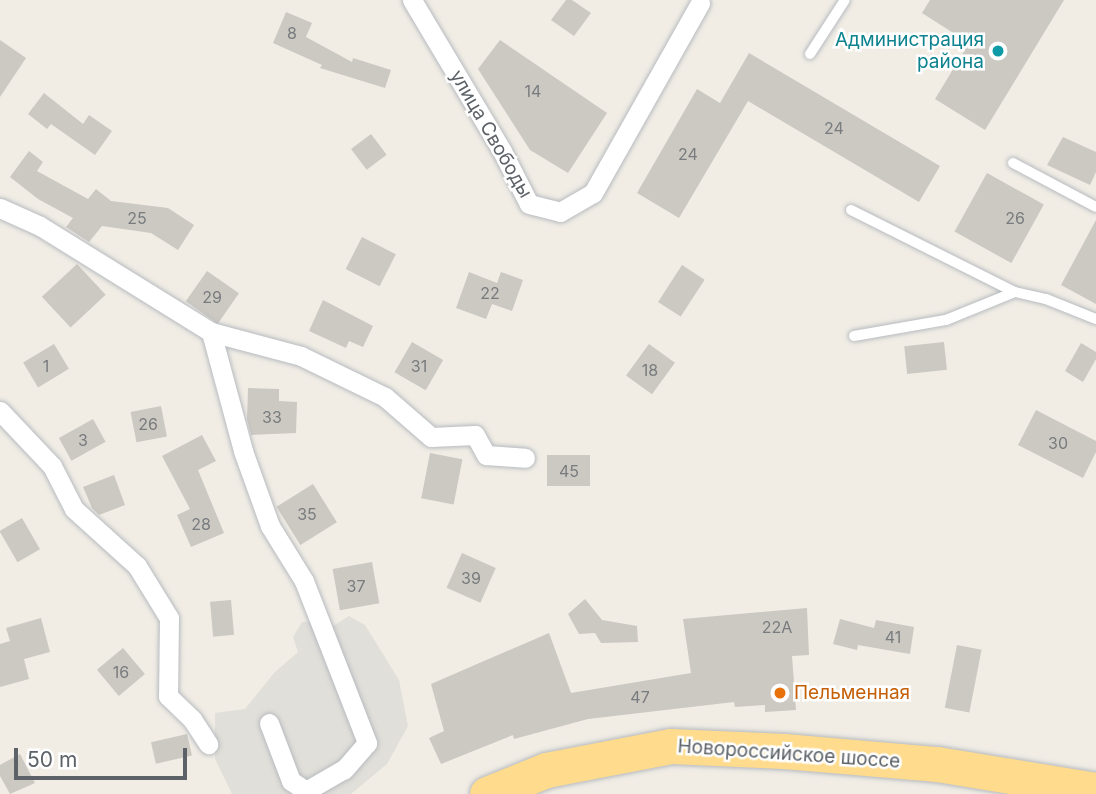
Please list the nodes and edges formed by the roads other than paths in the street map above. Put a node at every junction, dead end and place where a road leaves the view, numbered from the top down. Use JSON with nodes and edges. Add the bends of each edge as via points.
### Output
{"nodes":[{"id":1,"x":412,"y":0,"type":"edge"},
{"id":2,"x":845,"y":0,"type":"edge"},
{"id":3,"x":700,"y":3,"type":"dead end"},
{"id":4,"x":810,"y":54,"type":"dead end"},
{"id":5,"x":1013,"y":163,"type":"dead end"},
{"id":6,"x":1096,"y":207,"type":"edge"},
{"id":7,"x":0,"y":208,"type":"edge"},
{"id":8,"x":851,"y":210,"type":"dead end"},
{"id":9,"x":1015,"y":292,"type":"junction"},
{"id":10,"x":1096,"y":319,"type":"edge"},
{"id":11,"x":211,"y":332,"type":"junction"},
{"id":12,"x":854,"y":336,"type":"dead end"},
{"id":13,"x":0,"y":411,"type":"edge"},
{"id":14,"x":525,"y":458,"type":"dead end"},
{"id":15,"x":269,"y":723,"type":"dead end"},
{"id":16,"x":208,"y":744,"type":"dead end"},
{"id":17,"x":1096,"y":790,"type":"edge"},
{"id":18,"x":487,"y":794,"type":"edge"}],
"edges":[{"from":1,"to":3,"type":"street","name":"улица Свободы","via":[[529,204],[560,212],[593,193]]},
{"from":2,"to":4,"type":"lane"},
{"from":5,"to":6,"type":"lane"},
{"from":7,"to":11,"type":"street","via":[[40,226]]},
{"from":8,"to":9,"type":"lane"},
{"from":9,"to":10,"type":"lane"},
{"from":9,"to":12,"type":"lane","via":[[946,320]]},
{"from":11,"to":14,"type":"street","via":[[301,356],[385,397],[431,437],[475,435],[486,455]]},
{"from":11,"to":15,"type":"street","via":[[243,451],[270,526],[304,581],[367,743],[344,769],[306,791],[291,781]]},
{"from":13,"to":16,"type":"street","via":[[52,466],[75,509],[137,566],[169,618],[168,696],[192,719]]},
{"from":17,"to":18,"type":"highway","name":"Новороссийское шоссе","via":[[937,764],[671,746],[546,770]]}]}
